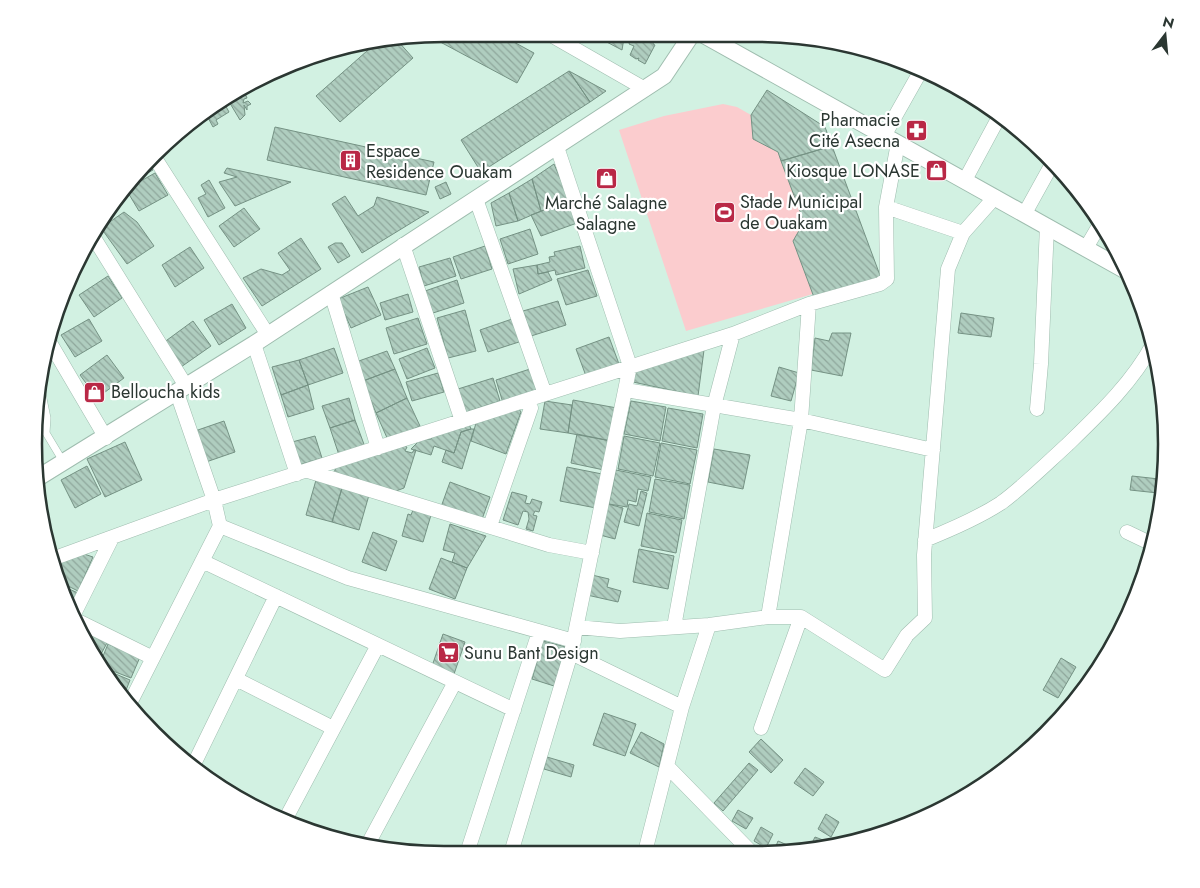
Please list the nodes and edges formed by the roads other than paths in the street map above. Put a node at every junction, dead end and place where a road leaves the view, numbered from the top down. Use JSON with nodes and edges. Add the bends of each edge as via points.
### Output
{"nodes":[{"id":1,"x":563,"y":42,"type":"edge"},
{"id":2,"x":687,"y":42,"type":"edge"},
{"id":3,"x":716,"y":42,"type":"edge"},
{"id":4,"x":918,"y":77,"type":"edge"},
{"id":5,"x":644,"y":90,"type":"junction"},
{"id":6,"x":996,"y":122,"type":"edge"},
{"id":7,"x":891,"y":139,"type":"junction"},
{"id":8,"x":557,"y":147,"type":"junction"},
{"id":9,"x":158,"y":162,"type":"edge"},
{"id":10,"x":1049,"y":170,"type":"edge"},
{"id":11,"x":965,"y":180,"type":"junction"},
{"id":12,"x":995,"y":197,"type":"junction"},
{"id":13,"x":476,"y":199,"type":"junction"},
{"id":14,"x":886,"y":207,"type":"junction"},
{"id":15,"x":1025,"y":213,"type":"junction"},
{"id":16,"x":1048,"y":226,"type":"junction"},
{"id":17,"x":1096,"y":231,"type":"edge"},
{"id":18,"x":963,"y":232,"type":"junction"},
{"id":19,"x":96,"y":242,"type":"edge"},
{"id":20,"x":403,"y":245,"type":"junction"},
{"id":21,"x":1086,"y":248,"type":"junction"},
{"id":22,"x":1115,"y":265,"type":"edge"},
{"id":23,"x":331,"y":293,"type":"junction"},
{"id":24,"x":809,"y":304,"type":"junction"},
{"id":25,"x":268,"y":334,"type":"junction"},
{"id":26,"x":733,"y":334,"type":"junction"},
{"id":27,"x":254,"y":344,"type":"junction"},
{"id":28,"x":54,"y":349,"type":"edge"},
{"id":29,"x":1147,"y":354,"type":"edge"},
{"id":30,"x":630,"y":366,"type":"junction"},
{"id":31,"x":181,"y":390,"type":"junction"},
{"id":32,"x":626,"y":390,"type":"junction"},
{"id":33,"x":545,"y":394,"type":"junction"},
{"id":34,"x":527,"y":400,"type":"junction"},
{"id":35,"x":44,"y":406,"type":"edge"},
{"id":36,"x":714,"y":406,"type":"junction"},
{"id":37,"x":1037,"y":409,"type":"dead end"},
{"id":38,"x":802,"y":420,"type":"junction"},
{"id":39,"x":462,"y":421,"type":"junction"},
{"id":40,"x":106,"y":438,"type":"junction"},
{"id":41,"x":378,"y":448,"type":"junction"},
{"id":42,"x":933,"y":450,"type":"junction"},
{"id":43,"x":64,"y":463,"type":"junction"},
{"id":44,"x":302,"y":472,"type":"junction"},
{"id":45,"x":44,"y":475,"type":"edge"},
{"id":46,"x":214,"y":500,"type":"junction"},
{"id":47,"x":220,"y":526,"type":"junction"},
{"id":48,"x":490,"y":526,"type":"junction"},
{"id":49,"x":1127,"y":532,"type":"dead end"},
{"id":50,"x":112,"y":538,"type":"junction"},
{"id":51,"x":925,"y":540,"type":"junction"},
{"id":52,"x":1146,"y":541,"type":"edge"},
{"id":53,"x":592,"y":553,"type":"junction"},
{"id":54,"x":59,"y":557,"type":"edge"},
{"id":55,"x":202,"y":561,"type":"junction"},
{"id":56,"x":276,"y":596,"type":"junction"},
{"id":57,"x":77,"y":607,"type":"edge"},
{"id":58,"x":768,"y":617,"type":"junction"},
{"id":59,"x":801,"y":617,"type":"junction"},
{"id":60,"x":85,"y":625,"type":"edge"},
{"id":61,"x":709,"y":625,"type":"junction"},
{"id":62,"x":577,"y":627,"type":"junction"},
{"id":63,"x":674,"y":627,"type":"junction"},
{"id":64,"x":539,"y":632,"type":"junction"},
{"id":65,"x":378,"y":645,"type":"junction"},
{"id":66,"x":573,"y":647,"type":"junction"},
{"id":67,"x":153,"y":658,"type":"junction"},
{"id":68,"x":236,"y":679,"type":"junction"},
{"id":69,"x":455,"y":682,"type":"junction"},
{"id":70,"x":133,"y":698,"type":"edge"},
{"id":71,"x":682,"y":707,"type":"junction"},
{"id":72,"x":514,"y":710,"type":"junction"},
{"id":73,"x":333,"y":728,"type":"junction"},
{"id":74,"x":761,"y":728,"type":"dead end"},
{"id":75,"x":196,"y":760,"type":"edge"},
{"id":76,"x":668,"y":767,"type":"junction"},
{"id":77,"x":288,"y":814,"type":"edge"},
{"id":78,"x":371,"y":839,"type":"edge"},
{"id":79,"x":470,"y":846,"type":"edge"},
{"id":80,"x":513,"y":846,"type":"edge"},
{"id":81,"x":647,"y":846,"type":"edge"},
{"id":82,"x":745,"y":846,"type":"edge"}],
"edges":[{"from":1,"to":5,"type":"street"},
{"from":2,"to":5,"type":"street","via":[[664,76]]},
{"from":3,"to":7,"type":"street"},
{"from":4,"to":7,"type":"street"},
{"from":5,"to":8,"type":"street"},
{"from":6,"to":11,"type":"street"},
{"from":7,"to":11,"type":"street"},
{"from":7,"to":14,"type":"street"},
{"from":8,"to":13,"type":"street"},
{"from":8,"to":30,"type":"street"},
{"from":9,"to":25,"type":"street"},
{"from":10,"to":15,"type":"street"},
{"from":11,"to":12,"type":"street"},
{"from":12,"to":15,"type":"street"},
{"from":12,"to":18,"type":"street"},
{"from":13,"to":20,"type":"street"},
{"from":13,"to":33,"type":"street"},
{"from":14,"to":18,"type":"street"},
{"from":14,"to":24,"type":"street","via":[[887,279],[880,284]]},
{"from":15,"to":16,"type":"street"},
{"from":16,"to":21,"type":"street"},
{"from":16,"to":37,"type":"street"},
{"from":17,"to":21,"type":"street"},
{"from":18,"to":42,"type":"street","via":[[948,269]]},
{"from":19,"to":31,"type":"street"},
{"from":20,"to":23,"type":"street"},
{"from":20,"to":39,"type":"street"},
{"from":21,"to":22,"type":"street"},
{"from":23,"to":25,"type":"street"},
{"from":23,"to":41,"type":"street"},
{"from":24,"to":26,"type":"street"},
{"from":24,"to":38,"type":"street"},
{"from":25,"to":27,"type":"street"},
{"from":26,"to":30,"type":"street"},
{"from":26,"to":36,"type":"street"},
{"from":27,"to":31,"type":"street"},
{"from":27,"to":44,"type":"street"},
{"from":28,"to":40,"type":"street"},
{"from":29,"to":51,"type":"street","via":[[1101,412],[1033,477],[999,504]]},
{"from":30,"to":32,"type":"street"},
{"from":30,"to":33,"type":"street"},
{"from":31,"to":40,"type":"street"},
{"from":31,"to":46,"type":"street"},
{"from":32,"to":36,"type":"street"},
{"from":32,"to":53,"type":"street"},
{"from":33,"to":34,"type":"street"},
{"from":34,"to":39,"type":"street"},
{"from":34,"to":48,"type":"street","via":[[531,408]]},
{"from":35,"to":43,"type":"lane","via":[[46,433]]},
{"from":36,"to":38,"type":"street"},
{"from":36,"to":63,"type":"street"},
{"from":38,"to":42,"type":"street"},
{"from":38,"to":58,"type":"street"},
{"from":39,"to":41,"type":"street"},
{"from":40,"to":43,"type":"street"},
{"from":41,"to":44,"type":"street"},
{"from":42,"to":51,"type":"street"},
{"from":43,"to":45,"type":"street"},
{"from":44,"to":46,"type":"street"},
{"from":44,"to":48,"type":"street"},
{"from":46,"to":47,"type":"street"},
{"from":46,"to":50,"type":"street"},
{"from":47,"to":55,"type":"street"},
{"from":47,"to":64,"type":"street","via":[[348,578]]},
{"from":48,"to":53,"type":"street","via":[[549,546]]},
{"from":49,"to":52,"type":"street"},
{"from":50,"to":54,"type":"street"},
{"from":50,"to":57,"type":"street"},
{"from":51,"to":59,"type":"street","via":[[925,618],[907,635],[885,670]]},
{"from":53,"to":62,"type":"street"},
{"from":55,"to":56,"type":"street"},
{"from":55,"to":67,"type":"street"},
{"from":56,"to":65,"type":"street"},
{"from":56,"to":68,"type":"street"},
{"from":58,"to":59,"type":"street"},
{"from":58,"to":61,"type":"street"},
{"from":59,"to":74,"type":"street"},
{"from":60,"to":67,"type":"street"},
{"from":61,"to":63,"type":"street"},
{"from":61,"to":71,"type":"street"},
{"from":62,"to":63,"type":"street","via":[[620,631]]},
{"from":62,"to":66,"type":"street"},
{"from":64,"to":66,"type":"street"},
{"from":64,"to":72,"type":"street"},
{"from":65,"to":69,"type":"street"},
{"from":65,"to":73,"type":"street"},
{"from":66,"to":71,"type":"street"},
{"from":66,"to":80,"type":"street"},
{"from":67,"to":70,"type":"street"},
{"from":68,"to":73,"type":"street"},
{"from":68,"to":75,"type":"street"},
{"from":69,"to":72,"type":"street"},
{"from":69,"to":78,"type":"street"},
{"from":71,"to":76,"type":"street"},
{"from":72,"to":79,"type":"street"},
{"from":73,"to":77,"type":"street"},
{"from":76,"to":81,"type":"street"},
{"from":76,"to":82,"type":"street"}]}
